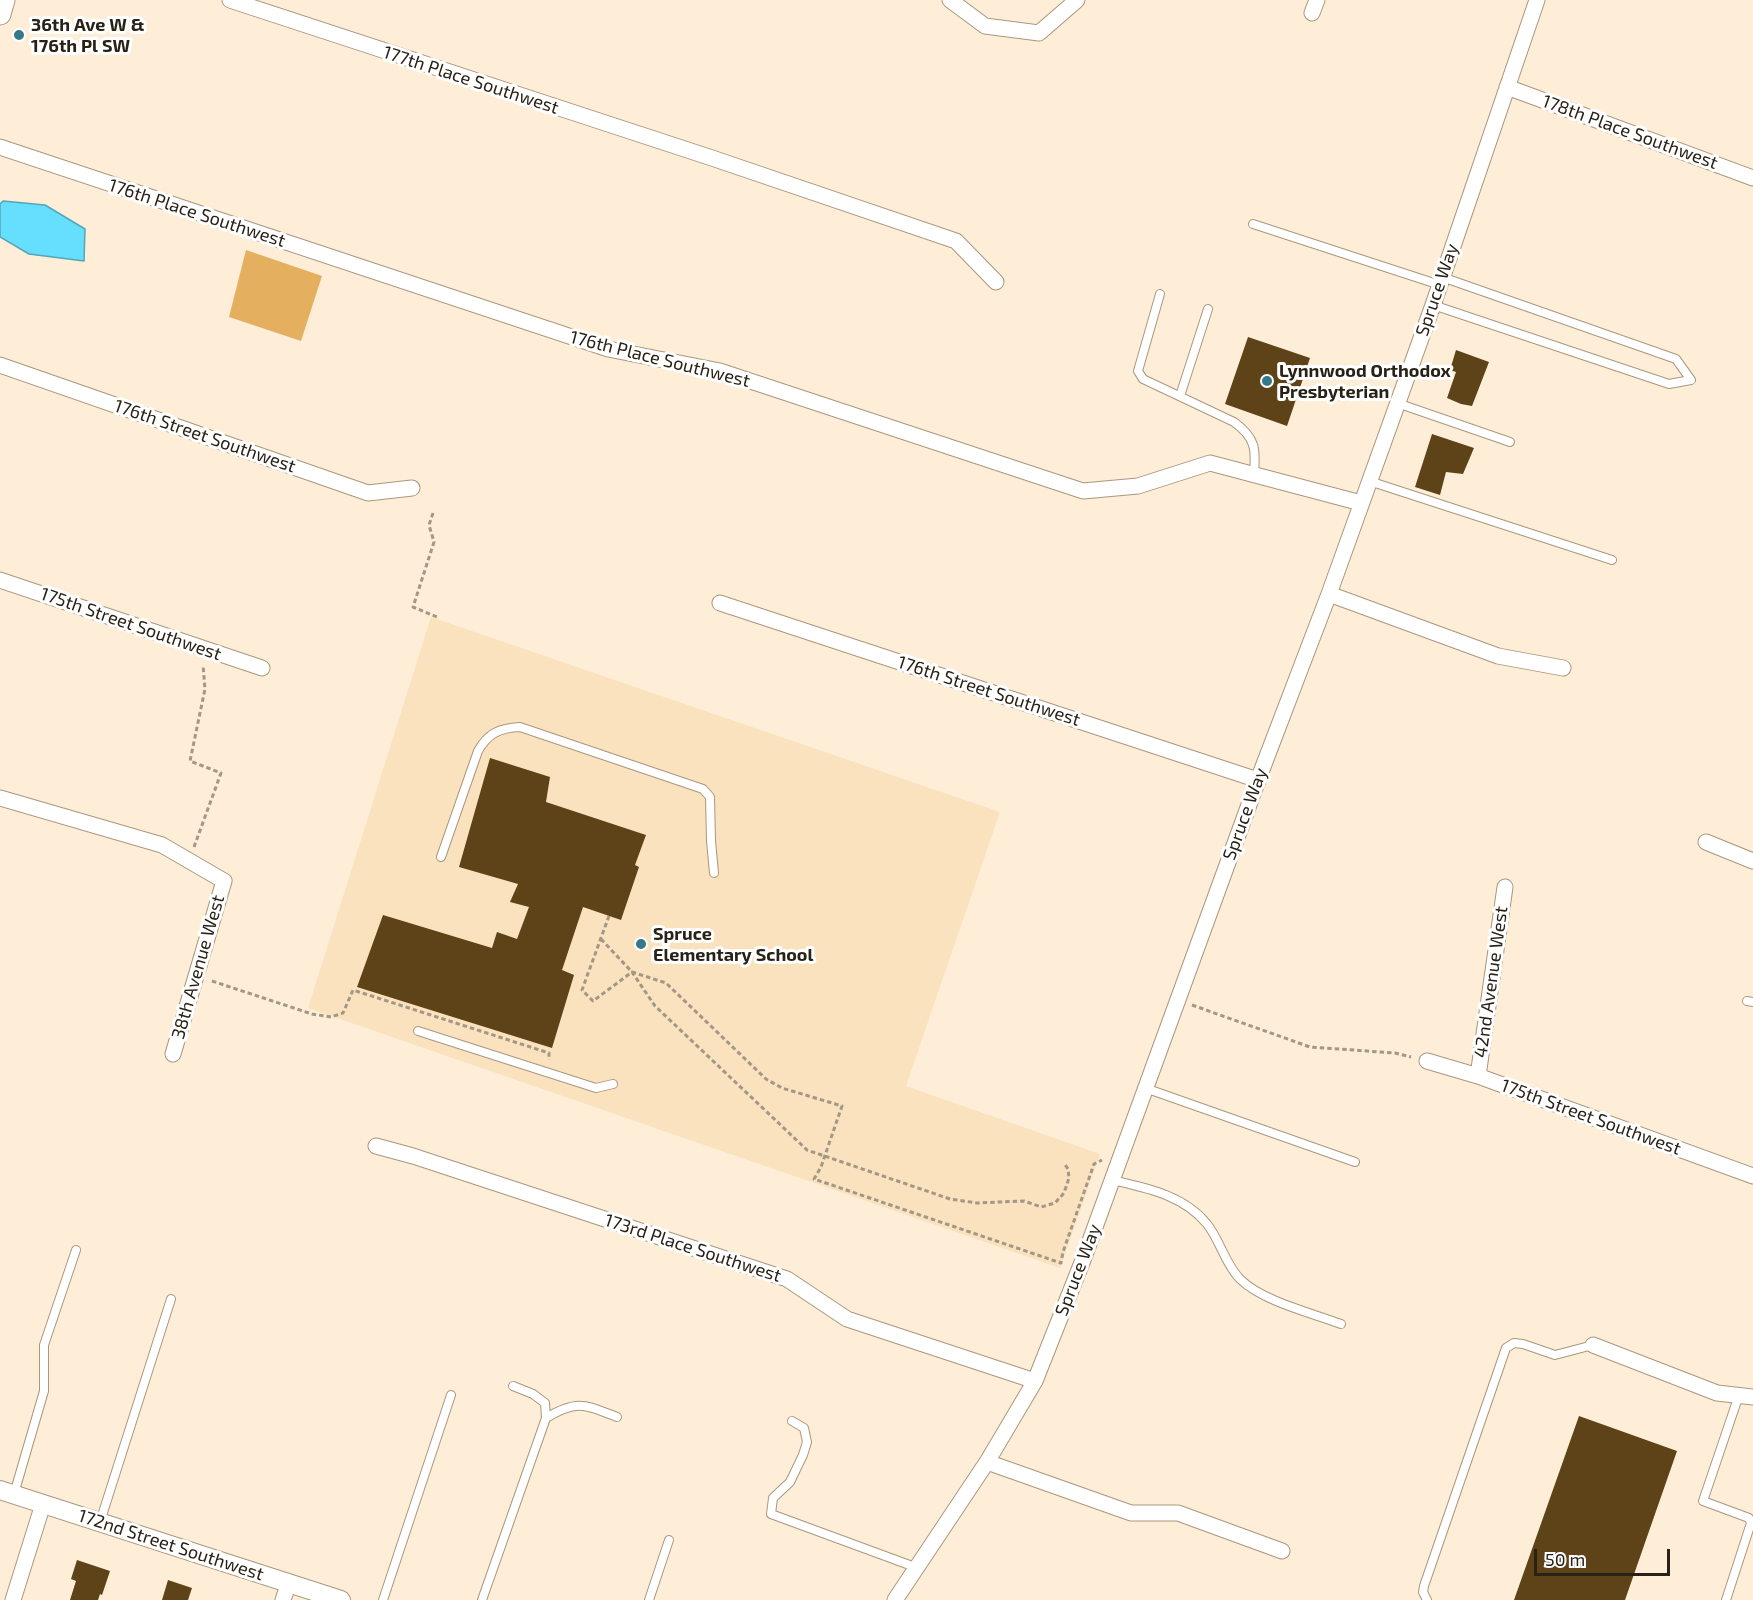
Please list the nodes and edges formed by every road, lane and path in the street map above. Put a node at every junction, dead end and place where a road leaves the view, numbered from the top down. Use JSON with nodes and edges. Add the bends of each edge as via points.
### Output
{"nodes":[{"id":1,"x":4,"y":0,"type":"edge"},
{"id":2,"x":230,"y":0,"type":"edge"},
{"id":3,"x":950,"y":0,"type":"edge"},
{"id":4,"x":1537,"y":0,"type":"edge"},
{"id":5,"x":1076,"y":2,"type":"edge"},
{"id":6,"x":0,"y":14,"type":"edge"},
{"id":7,"x":1507,"y":87,"type":"junction"},
{"id":8,"x":0,"y":147,"type":"edge"},
{"id":9,"x":1753,"y":178,"type":"edge"},
{"id":10,"x":1253,"y":224,"type":"dead end"},
{"id":11,"x":1441,"y":281,"type":"junction"},
{"id":12,"x":996,"y":282,"type":"dead end"},
{"id":13,"x":1160,"y":294,"type":"dead end"},
{"id":14,"x":1433,"y":305,"type":"junction"},
{"id":15,"x":1208,"y":309,"type":"dead end"},
{"id":16,"x":0,"y":365,"type":"edge"},
{"id":17,"x":1180,"y":396,"type":"junction"},
{"id":18,"x":1397,"y":403,"type":"junction"},
{"id":19,"x":1510,"y":442,"type":"dead end"},
{"id":20,"x":1254,"y":475,"type":"junction"},
{"id":21,"x":1369,"y":481,"type":"junction"},
{"id":22,"x":412,"y":488,"type":"dead end"},
{"id":23,"x":1361,"y":503,"type":"junction"},
{"id":24,"x":433,"y":513,"type":"dead end"},
{"id":25,"x":1612,"y":560,"type":"dead end"},
{"id":26,"x":0,"y":580,"type":"edge"},
{"id":27,"x":1329,"y":594,"type":"junction"},
{"id":28,"x":720,"y":603,"type":"dead end"},
{"id":29,"x":436,"y":617,"type":"dead end"},
{"id":30,"x":202,"y":648,"type":"junction"},
{"id":31,"x":262,"y":668,"type":"dead end"},
{"id":32,"x":1563,"y":668,"type":"dead end"},
{"id":33,"x":1258,"y":780,"type":"junction"},
{"id":34,"x":0,"y":798,"type":"edge"},
{"id":35,"x":1706,"y":842,"type":"dead end"},
{"id":36,"x":441,"y":857,"type":"dead end"},
{"id":37,"x":186,"y":859,"type":"junction"},
{"id":38,"x":1753,"y":861,"type":"edge"},
{"id":39,"x":714,"y":873,"type":"dead end"},
{"id":40,"x":1505,"y":887,"type":"dead end"},
{"id":41,"x":609,"y":916,"type":"dead end"},
{"id":42,"x":601,"y":939,"type":"junction"},
{"id":43,"x":632,"y":972,"type":"junction"},
{"id":44,"x":196,"y":976,"type":"junction"},
{"id":45,"x":1178,"y":1000,"type":"junction"},
{"id":46,"x":312,"y":1014,"type":"dead end"},
{"id":47,"x":418,"y":1031,"type":"dead end"},
{"id":48,"x":173,"y":1054,"type":"dead end"},
{"id":49,"x":1427,"y":1061,"type":"joint"},
{"id":50,"x":1478,"y":1077,"type":"junction"},
{"id":51,"x":613,"y":1084,"type":"dead end"},
{"id":52,"x":1145,"y":1088,"type":"junction"},
{"id":53,"x":376,"y":1146,"type":"dead end"},
{"id":54,"x":825,"y":1156,"type":"junction"},
{"id":55,"x":1355,"y":1162,"type":"dead end"},
{"id":56,"x":1064,"y":1163,"type":"dead end"},
{"id":57,"x":1115,"y":1173,"type":"junction"},
{"id":58,"x":1753,"y":1176,"type":"edge"},
{"id":59,"x":76,"y":1250,"type":"dead end"},
{"id":60,"x":171,"y":1299,"type":"dead end"},
{"id":61,"x":1341,"y":1324,"type":"dead end"},
{"id":62,"x":1593,"y":1345,"type":"joint"},
{"id":63,"x":1035,"y":1381,"type":"junction"},
{"id":64,"x":513,"y":1386,"type":"dead end"},
{"id":65,"x":451,"y":1395,"type":"dead end"},
{"id":66,"x":1746,"y":1396,"type":"edge"},
{"id":67,"x":617,"y":1417,"type":"dead end"},
{"id":68,"x":546,"y":1418,"type":"junction"},
{"id":69,"x":792,"y":1421,"type":"dead end"},
{"id":70,"x":987,"y":1461,"type":"junction"},
{"id":71,"x":7,"y":1492,"type":"edge"},
{"id":72,"x":43,"y":1504,"type":"junction"},
{"id":73,"x":100,"y":1523,"type":"junction"},
{"id":74,"x":669,"y":1540,"type":"dead end"},
{"id":75,"x":1282,"y":1551,"type":"dead end"},
{"id":76,"x":915,"y":1567,"type":"junction"},
{"id":77,"x":289,"y":1582,"type":"junction"},
{"id":78,"x":13,"y":1600,"type":"edge"},
{"id":79,"x":283,"y":1600,"type":"edge"},
{"id":80,"x":341,"y":1600,"type":"edge"},
{"id":81,"x":383,"y":1600,"type":"edge"},
{"id":82,"x":482,"y":1600,"type":"edge"},
{"id":83,"x":649,"y":1600,"type":"edge"},
{"id":84,"x":895,"y":1600,"type":"edge"},
{"id":85,"x":1427,"y":1600,"type":"edge"},
{"id":86,"x":1726,"y":1600,"type":"edge"}],
"edges":[{"from":1,"to":6,"type":"main road"},
{"from":2,"to":12,"type":"street","name":"177th Place Southwest","via":[[956,241]]},
{"from":3,"to":5,"type":"street","via":[[985,26],[1039,33]]},
{"from":4,"to":7,"type":"street","name":"Spruce Way"},
{"from":7,"to":9,"type":"street","name":"178th Place Southwest"},
{"from":7,"to":11,"type":"street","name":"Spruce Way"},
{"from":8,"to":20,"type":"street","name":"176th Place Southwest","via":[[608,349],[720,371],[1083,491],[1138,486],[1210,463]]},
{"from":10,"to":11,"type":"lane"},
{"from":11,"to":14,"type":"street","name":"Spruce Way"},
{"from":11,"to":14,"type":"lane","via":[[1676,359],[1691,380],[1669,384]]},
{"from":13,"to":17,"type":"lane","via":[[1138,371],[1143,379]]},
{"from":14,"to":18,"type":"street","name":"Spruce Way"},
{"from":15,"to":17,"type":"lane"},
{"from":16,"to":22,"type":"street","name":"176th Street Southwest","via":[[368,493]]},
{"from":17,"to":20,"type":"lane","via":[[1234,422],[1249,435],[1255,455]]},
{"from":18,"to":19,"type":"lane"},
{"from":18,"to":21,"type":"street","name":"Spruce Way"},
{"from":20,"to":23,"type":"street","name":"176th Place Southwest"},
{"from":21,"to":23,"type":"street","name":"Spruce Way"},
{"from":21,"to":25,"type":"lane"},
{"from":23,"to":27,"type":"street","name":"Spruce Way"},
{"from":24,"to":29,"type":"path","via":[[429,525],[434,542],[413,608]]},
{"from":26,"to":30,"type":"street","name":"175th Street Southwest"},
{"from":27,"to":32,"type":"street","via":[[1498,656]]},
{"from":27,"to":33,"type":"street","name":"Spruce Way"},
{"from":28,"to":33,"type":"street","name":"176th Street Southwest"},
{"from":30,"to":31,"type":"street","name":"175th Street Southwest"},
{"from":30,"to":37,"type":"path","via":[[205,689],[190,761],[221,773],[195,845]]},
{"from":33,"to":45,"type":"street","name":"Spruce Way"},
{"from":34,"to":37,"type":"street","via":[[162,845]]},
{"from":35,"to":38,"type":"street"},
{"from":36,"to":39,"type":"lane","via":[[484,740],[493,732],[520,727],[703,789],[710,797]]},
{"from":37,"to":44,"type":"street","name":"38th Avenue West","via":[[224,880]]},
{"from":40,"to":50,"type":"street","name":"42nd Avenue West"},
{"from":41,"to":42,"type":"path"},
{"from":42,"to":43,"type":"path"},
{"from":42,"to":43,"type":"path","via":[[582,990],[593,1001]]},
{"from":43,"to":54,"type":"path","via":[[655,1006],[789,1134],[807,1150]]},
{"from":43,"to":54,"type":"path","via":[[666,983],[766,1079],[782,1088],[842,1106]]},
{"from":44,"to":46,"type":"path"},
{"from":44,"to":48,"type":"street","name":"38th Avenue West"},
{"from":45,"to":49,"type":"path","via":[[1310,1047],[1395,1053]]},
{"from":45,"to":52,"type":"street","name":"Spruce Way"},
{"from":47,"to":51,"type":"lane","via":[[596,1088]]},
{"from":49,"to":50,"type":"street","name":"175th Street Southwest"},
{"from":50,"to":58,"type":"street","name":"175th Street Southwest"},
{"from":52,"to":55,"type":"lane"},
{"from":52,"to":57,"type":"street","name":"Spruce Way"},
{"from":53,"to":63,"type":"street","name":"173rd Place Southwest","via":[[787,1279],[847,1318]]},
{"from":54,"to":56,"type":"path","via":[[950,1199],[977,1203],[1024,1201],[1041,1207],[1055,1203],[1064,1193],[1069,1178]]},
{"from":54,"to":57,"type":"path","via":[[814,1179],[1061,1263],[1094,1164],[1102,1159]]},
{"from":57,"to":61,"type":"lane","via":[[1186,1204],[1207,1224],[1239,1278],[1258,1293]]},
{"from":57,"to":63,"type":"street","name":"Spruce Way"},
{"from":59,"to":71,"type":"lane","via":[[44,1345],[44,1391]]},
{"from":60,"to":73,"type":"lane"},
{"from":62,"to":66,"type":"street","via":[[1717,1393]]},
{"from":62,"to":85,"type":"lane","via":[[1554,1355],[1523,1344],[1514,1343],[1506,1348],[1424,1586]]},
{"from":63,"to":70,"type":"street","name":"Spruce Way"},
{"from":64,"to":68,"type":"lane","via":[[545,1403]]},
{"from":65,"to":81,"type":"lane"},
{"from":66,"to":86,"type":"lane","via":[[1703,1501],[1743,1515],[1751,1523]]},
{"from":67,"to":68,"type":"lane","via":[[586,1405],[565,1407]]},
{"from":68,"to":82,"type":"lane"},
{"from":69,"to":76,"type":"lane","via":[[804,1428],[807,1442],[790,1482],[773,1498],[771,1514]]},
{"from":70,"to":75,"type":"street","via":[[1131,1513],[1178,1513]]},
{"from":70,"to":76,"type":"street","name":"Spruce Way"},
{"from":71,"to":72,"type":"street","name":"172nd Street Southwest"},
{"from":72,"to":73,"type":"street","name":"172nd Street Southwest"},
{"from":72,"to":78,"type":"street"},
{"from":73,"to":77,"type":"street","name":"172nd Street Southwest"},
{"from":74,"to":83,"type":"lane"},
{"from":76,"to":84,"type":"street","name":"Spruce Way"},
{"from":77,"to":79,"type":"street"},
{"from":77,"to":80,"type":"street","name":"172nd Street Southwest"}]}
